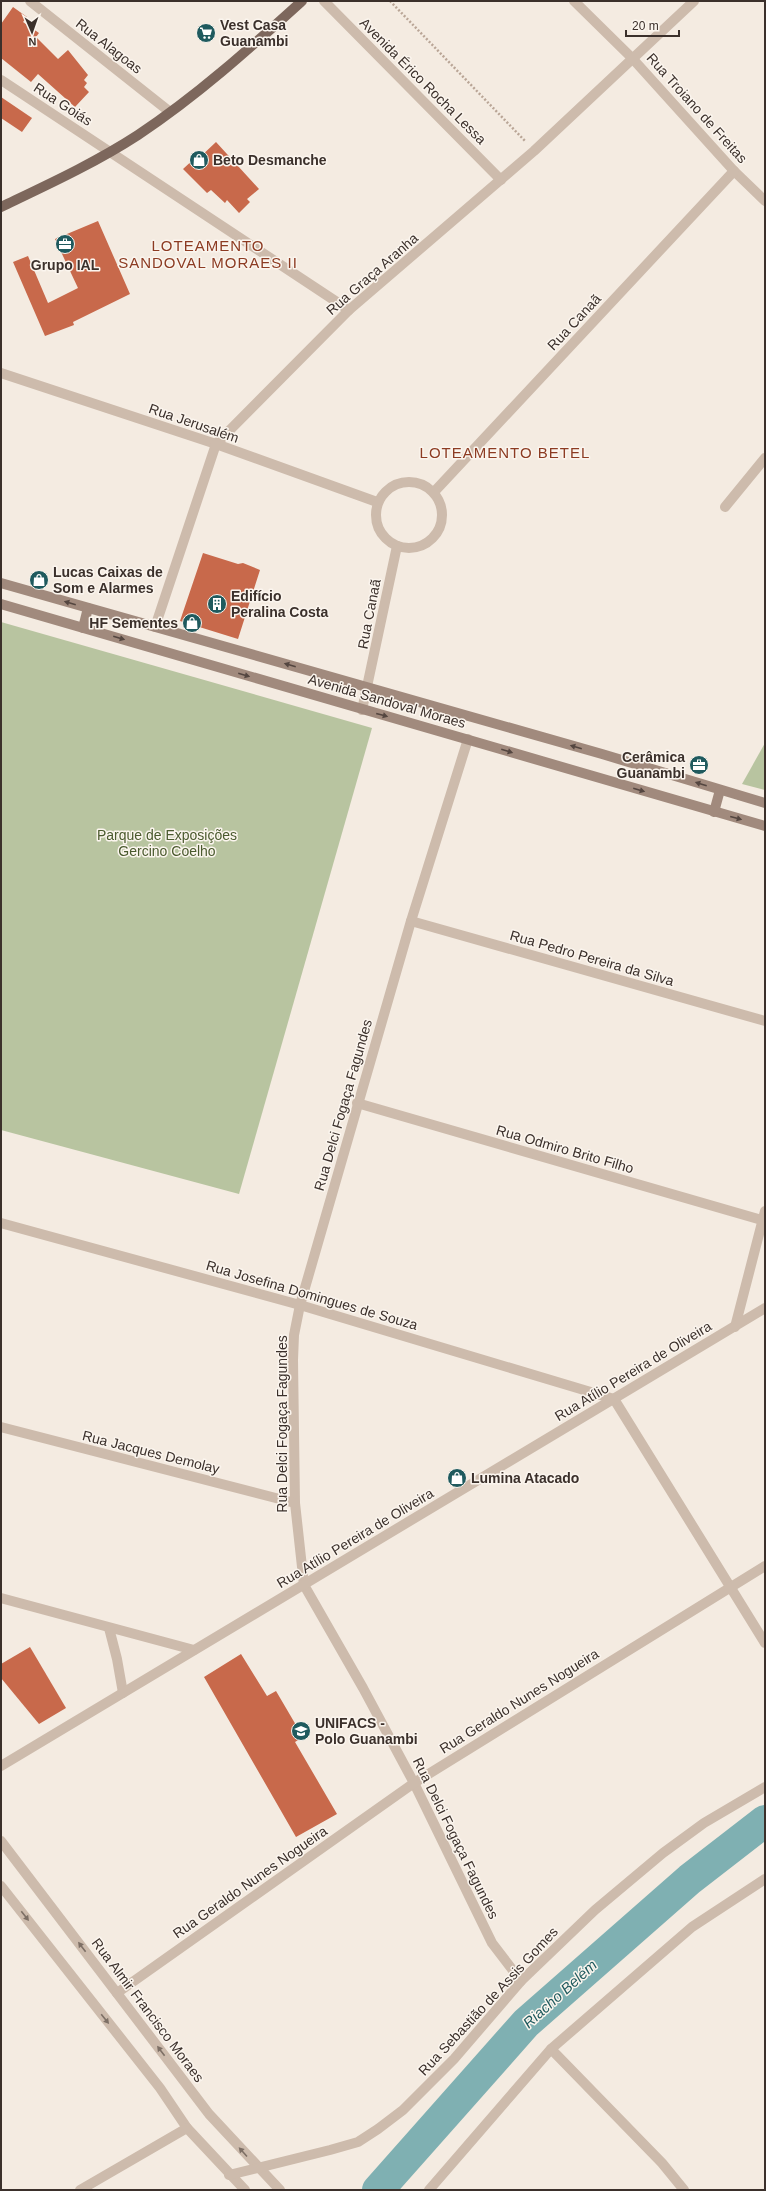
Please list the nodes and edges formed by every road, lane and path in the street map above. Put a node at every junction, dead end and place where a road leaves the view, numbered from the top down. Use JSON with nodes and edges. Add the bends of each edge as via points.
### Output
{"nodes":[{"id":1,"x":30,"y":1,"type":"edge"},
{"id":2,"x":302,"y":1,"type":"edge"},
{"id":3,"x":324,"y":1,"type":"edge"},
{"id":4,"x":390,"y":1,"type":"edge"},
{"id":5,"x":574,"y":1,"type":"edge"},
{"id":6,"x":694,"y":1,"type":"edge"},
{"id":7,"x":632,"y":58,"type":"junction"},
{"id":8,"x":1,"y":80,"type":"edge"},
{"id":9,"x":170,"y":112,"type":"junction"},
{"id":10,"x":534,"y":151,"type":"junction"},
{"id":11,"x":110,"y":152,"type":"junction"},
{"id":12,"x":734,"y":171,"type":"junction"},
{"id":13,"x":501,"y":180,"type":"junction"},
{"id":14,"x":765,"y":201,"type":"edge"},
{"id":15,"x":1,"y":207,"type":"edge"},
{"id":16,"x":350,"y":310,"type":"junction"},
{"id":17,"x":1,"y":373,"type":"edge"},
{"id":18,"x":216,"y":444,"type":"junction"},
{"id":19,"x":765,"y":458,"type":"edge"},
{"id":20,"x":434,"y":492,"type":"junction"},
{"id":21,"x":377,"y":502,"type":"junction"},
{"id":22,"x":725,"y":507,"type":"dead end"},
{"id":23,"x":397,"y":546,"type":"junction"},
{"id":24,"x":1,"y":583,"type":"edge"},
{"id":25,"x":1,"y":604,"type":"edge"},
{"id":26,"x":88,"y":608,"type":"junction"},
{"id":27,"x":155,"y":626,"type":"junction"},
{"id":28,"x":83,"y":628,"type":"junction"},
{"id":29,"x":368,"y":688,"type":"junction"},
{"id":30,"x":362,"y":710,"type":"junction"},
{"id":31,"x":468,"y":739,"type":"junction"},
{"id":32,"x":720,"y":790,"type":"junction"},
{"id":33,"x":765,"y":803,"type":"edge"},
{"id":34,"x":714,"y":812,"type":"junction"},
{"id":35,"x":765,"y":826,"type":"edge"},
{"id":36,"x":411,"y":921,"type":"junction"},
{"id":37,"x":765,"y":1021,"type":"edge"},
{"id":38,"x":357,"y":1103,"type":"junction"},
{"id":39,"x":764,"y":1217,"type":"edge"},
{"id":40,"x":1,"y":1223,"type":"edge"},
{"id":41,"x":300,"y":1306,"type":"junction"},
{"id":42,"x":765,"y":1308,"type":"edge"},
{"id":43,"x":735,"y":1327,"type":"junction"},
{"id":44,"x":614,"y":1399,"type":"junction"},
{"id":45,"x":1,"y":1428,"type":"edge"},
{"id":46,"x":295,"y":1503,"type":"junction"},
{"id":47,"x":765,"y":1566,"type":"edge"},
{"id":48,"x":304,"y":1585,"type":"junction"},
{"id":49,"x":730,"y":1588,"type":"junction"},
{"id":50,"x":1,"y":1598,"type":"edge"},
{"id":51,"x":109,"y":1628,"type":"junction"},
{"id":52,"x":765,"y":1643,"type":"edge"},
{"id":53,"x":194,"y":1650,"type":"junction"},
{"id":54,"x":123,"y":1693,"type":"junction"},
{"id":55,"x":1,"y":1766,"type":"edge"},
{"id":56,"x":414,"y":1783,"type":"junction"},
{"id":57,"x":765,"y":1788,"type":"edge"},
{"id":58,"x":1,"y":1841,"type":"edge"},
{"id":59,"x":765,"y":1879,"type":"edge"},
{"id":60,"x":1,"y":1886,"type":"edge"},
{"id":61,"x":521,"y":1981,"type":"junction"},
{"id":62,"x":117,"y":1993,"type":"junction"},
{"id":63,"x":550,"y":2049,"type":"junction"},
{"id":64,"x":187,"y":2128,"type":"junction"},
{"id":65,"x":258,"y":2168,"type":"junction"},
{"id":66,"x":229,"y":2175,"type":"junction"},
{"id":67,"x":80,"y":2190,"type":"edge"},
{"id":68,"x":245,"y":2190,"type":"edge"},
{"id":69,"x":280,"y":2190,"type":"edge"},
{"id":70,"x":429,"y":2190,"type":"edge"},
{"id":71,"x":684,"y":2190,"type":"edge"}],
"edges":[{"from":1,"to":9,"type":"street","name":"Rua Alagoas"},
{"from":2,"to":9,"type":"main road","via":[[237,59]]},
{"from":3,"to":13,"type":"street","name":"Avenida Érico Rocha Lessa"},
{"from":4,"to":10,"type":"path"},
{"from":5,"to":7,"type":"street","name":"Rua Troiano de Freitas"},
{"from":6,"to":7,"type":"street","name":"Rua Graça Aranha"},
{"from":7,"to":10,"type":"street","name":"Rua Graça Aranha"},
{"from":7,"to":12,"type":"street","name":"Rua Troiano de Freitas"},
{"from":8,"to":11,"type":"street","name":"Rua Goiás"},
{"from":9,"to":11,"type":"main road"},
{"from":10,"to":13,"type":"street","name":"Rua Graça Aranha"},
{"from":11,"to":15,"type":"main road"},
{"from":11,"to":16,"type":"street","name":"Rua Goiás"},
{"from":12,"to":14,"type":"street","name":"Rua Troiano de Freitas"},
{"from":12,"to":20,"type":"street","name":"Rua Canaã"},
{"from":13,"to":16,"type":"street","name":"Rua Graça Aranha"},
{"from":16,"to":18,"type":"street","name":"Rua Graça Aranha"},
{"from":17,"to":18,"type":"street","name":"Rua Jerusalém"},
{"from":18,"to":21,"type":"street","name":"Rua Jerusalém"},
{"from":18,"to":27,"type":"street","name":"Rua Graça Aranha"},
{"from":19,"to":22,"type":"street"},
{"from":20,"to":21,"type":"street","via":[[414,481],[392,485]]},
{"from":20,"to":23,"type":"street","via":[[443,512],[437,534],[419,547]]},
{"from":21,"to":23,"type":"street","via":[[375,520],[382,536]]},
{"from":23,"to":29,"type":"street","name":"Rua Canaã"},
{"from":26,"to":24,"type":"main road","name":"Avenida Sandoval Moraes","one_way":true},
{"from":25,"to":28,"type":"main road","name":"Avenida Sandoval Moraes"},
{"from":26,"to":27,"type":"main road","name":"Avenida Sandoval Moraes"},
{"from":26,"to":28,"type":"main road"},
{"from":29,"to":27,"type":"main road","name":"Avenida Sandoval Moraes","one_way":true},
{"from":28,"to":30,"type":"main road","name":"Avenida Sandoval Moraes","one_way":true},
{"from":29,"to":30,"type":"street","name":"Rua Canaã"},
{"from":32,"to":29,"type":"main road","name":"Avenida Sandoval Moraes","one_way":true},
{"from":30,"to":31,"type":"main road","name":"Avenida Sandoval Moraes","one_way":true},
{"from":31,"to":34,"type":"main road","name":"Avenida Sandoval Moraes","one_way":true},
{"from":31,"to":36,"type":"street","name":"Rua Delci Fogaça Fagundes"},
{"from":32,"to":33,"type":"main road","name":"Avenida Sandoval Moraes"},
{"from":32,"to":34,"type":"main road"},
{"from":34,"to":35,"type":"main road","name":"Avenida Sandoval Moraes","one_way":true},
{"from":36,"to":37,"type":"street","name":"Rua Pedro Pereira da Silva"},
{"from":36,"to":38,"type":"street","name":"Rua Delci Fogaça Fagundes"},
{"from":38,"to":39,"type":"street","name":"Rua Odmiro Brito Filho"},
{"from":38,"to":41,"type":"street","name":"Rua Delci Fogaça Fagundes"},
{"from":39,"to":43,"type":"street"},
{"from":40,"to":41,"type":"street","name":"Rua Josefina Domingues de Souza"},
{"from":41,"to":44,"type":"street","name":"Rua Josefina Domingues de Souza"},
{"from":41,"to":46,"type":"street","name":"Rua Delci Fogaça Fagundes","via":[[294,1335],[293,1360]]},
{"from":42,"to":43,"type":"street","name":"Rua Atílio Pereira de Oliveira"},
{"from":43,"to":44,"type":"street","name":"Rua Atílio Pereira de Oliveira"},
{"from":44,"to":48,"type":"street","name":"Rua Atílio Pereira de Oliveira"},
{"from":44,"to":49,"type":"street"},
{"from":45,"to":46,"type":"street","name":"Rua Jacques Demolay"},
{"from":46,"to":48,"type":"street","name":"Rua Delci Fogaça Fagundes"},
{"from":47,"to":49,"type":"street","name":"Rua Geraldo Nunes Nogueira"},
{"from":48,"to":53,"type":"street","name":"Rua Atílio Pereira de Oliveira"},
{"from":48,"to":56,"type":"street","name":"Rua Delci Fogaça Fagundes"},
{"from":49,"to":52,"type":"street"},
{"from":49,"to":56,"type":"street","name":"Rua Geraldo Nunes Nogueira"},
{"from":50,"to":51,"type":"street"},
{"from":51,"to":53,"type":"street"},
{"from":51,"to":54,"type":"street"},
{"from":53,"to":54,"type":"street","name":"Rua Atílio Pereira de Oliveira"},
{"from":54,"to":55,"type":"street","name":"Rua Atílio Pereira de Oliveira"},
{"from":56,"to":61,"type":"street","name":"Rua Delci Fogaça Fagundes","via":[[492,1943]]},
{"from":56,"to":62,"type":"street","name":"Rua Geraldo Nunes Nogueira"},
{"from":57,"to":61,"type":"street","name":"Rua Sebastião de Assis Gomes","via":[[704,1824],[663,1853],[595,1910]]},
{"from":62,"to":58,"type":"street","name":"Rua Almir Francisco Moraes","one_way":true},
{"from":59,"to":63,"type":"street","via":[[692,1927]]},
{"from":60,"to":64,"type":"street","one_way":true,"via":[[160,2088]]},
{"from":61,"to":65,"type":"street","name":"Rua Sebastião de Assis Gomes","via":[[454,2059],[403,2110],[378,2129],[358,2142]]},
{"from":65,"to":62,"type":"street","name":"Rua Almir Francisco Moraes","one_way":true,"via":[[209,2114]]},
{"from":63,"to":70,"type":"street"},
{"from":63,"to":71,"type":"street","via":[[662,2163]]},
{"from":64,"to":66,"type":"street"},
{"from":64,"to":67,"type":"street"},
{"from":65,"to":66,"type":"street","name":"Rua Sebastião de Assis Gomes"},
{"from":65,"to":69,"type":"street","name":"Rua Almir Francisco Moraes"},
{"from":66,"to":68,"type":"street"}]}
